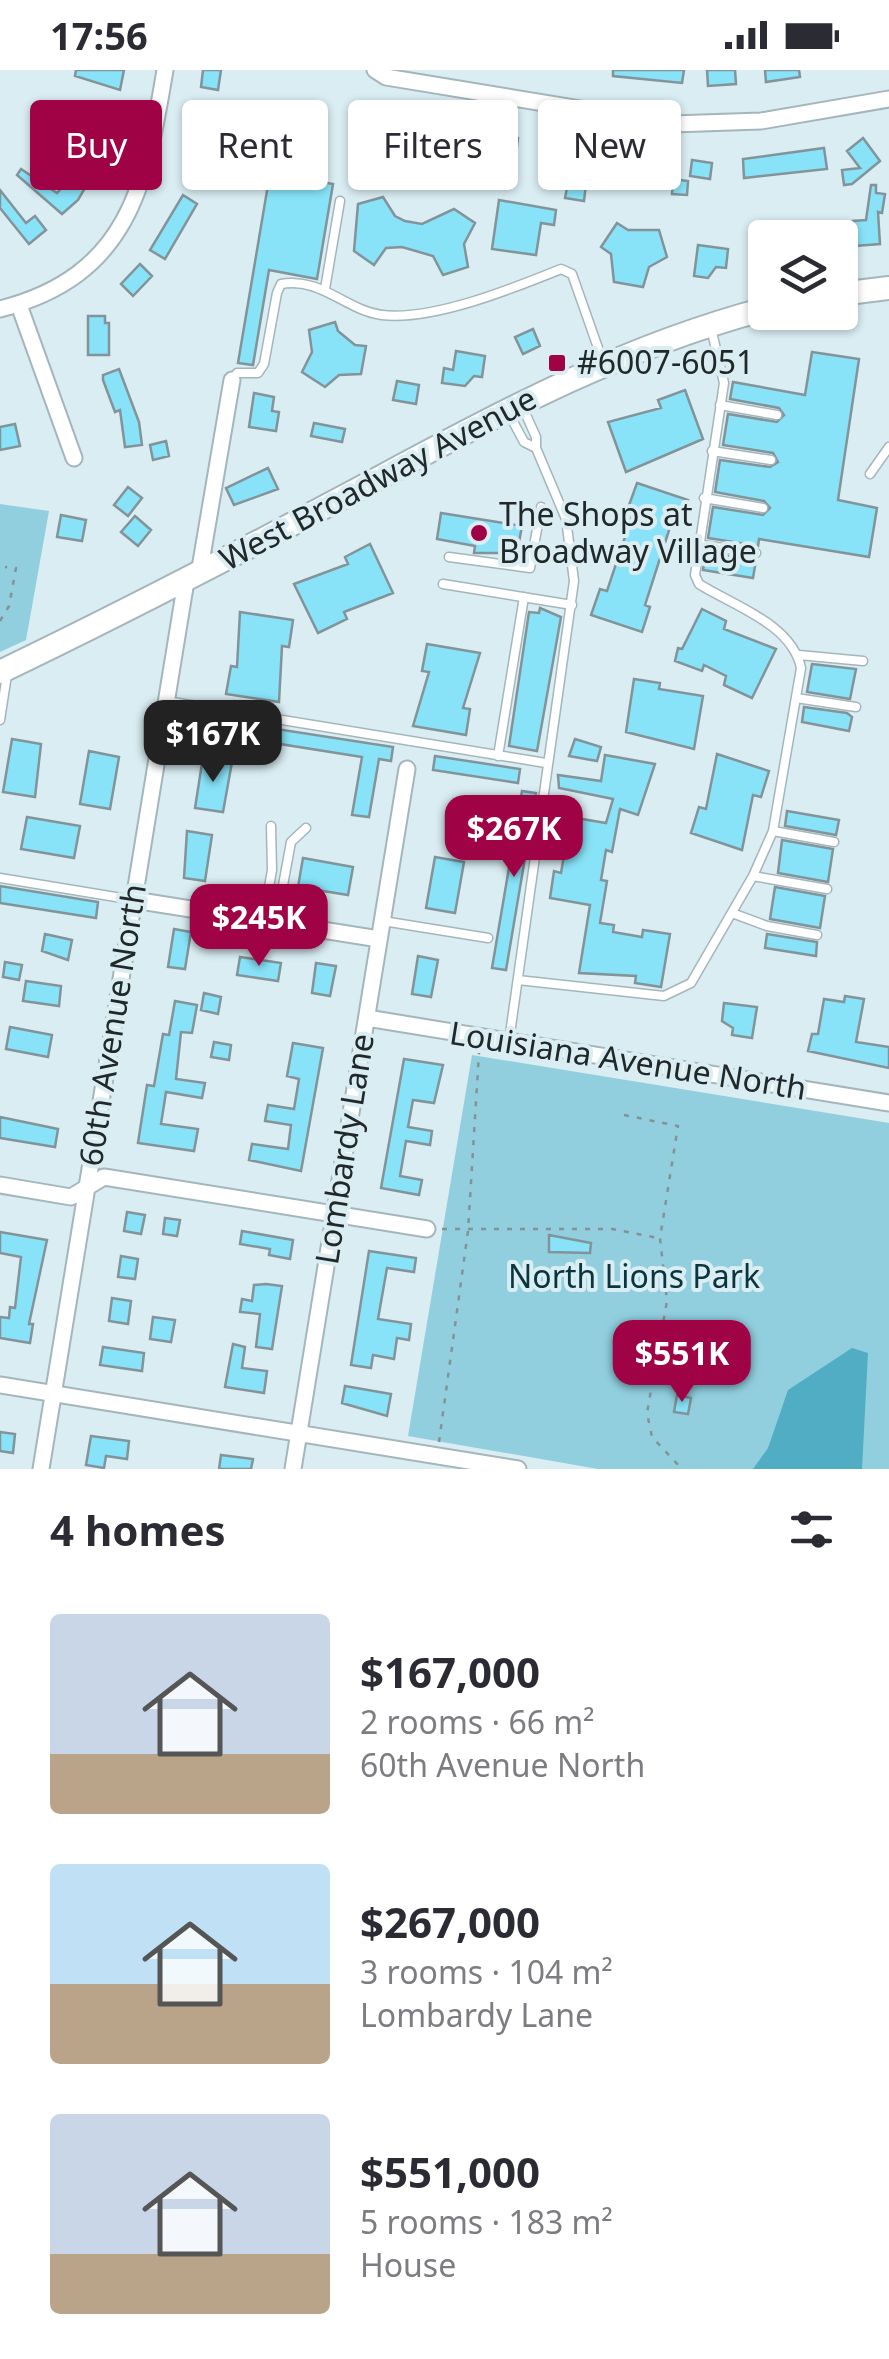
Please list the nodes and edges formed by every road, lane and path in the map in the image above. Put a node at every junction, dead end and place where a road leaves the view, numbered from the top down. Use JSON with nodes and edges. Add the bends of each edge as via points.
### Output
{"nodes":[{"id":1,"x":165,"y":70,"type":"edge"},
{"id":2,"x":375,"y":71,"type":"edge"},
{"id":3,"x":889,"y":99,"type":"edge"},
{"id":4,"x":340,"y":201,"type":"dead end"},
{"id":5,"x":889,"y":288,"type":"edge"},
{"id":6,"x":325,"y":289,"type":"junction"},
{"id":7,"x":858,"y":292,"type":"edge"},
{"id":8,"x":19,"y":304,"type":"junction"},
{"id":9,"x":0,"y":310,"type":"edge"},
{"id":10,"x":748,"y":314,"type":"edge"},
{"id":11,"x":710,"y":324,"type":"junction"},
{"id":12,"x":604,"y":362,"type":"junction"},
{"id":13,"x":232,"y":380,"type":"joint"},
{"id":14,"x":720,"y":405,"type":"junction"},
{"id":15,"x":514,"y":406,"type":"junction"},
{"id":16,"x":778,"y":414,"type":"dead end"},
{"id":17,"x":889,"y":446,"type":"edge"},
{"id":18,"x":536,"y":448,"type":"junction"},
{"id":19,"x":712,"y":451,"type":"junction"},
{"id":20,"x":74,"y":458,"type":"dead end"},
{"id":21,"x":771,"y":460,"type":"dead end"},
{"id":22,"x":870,"y":474,"type":"dead end"},
{"id":23,"x":704,"y":498,"type":"junction"},
{"id":24,"x":540,"y":507,"type":"dead end"},
{"id":25,"x":763,"y":508,"type":"dead end"},
{"id":26,"x":696,"y":544,"type":"junction"},
{"id":27,"x":756,"y":554,"type":"dead end"},
{"id":28,"x":449,"y":557,"type":"dead end"},
{"id":29,"x":5,"y":567,"type":"dead end"},
{"id":30,"x":192,"y":577,"type":"junction"},
{"id":31,"x":443,"y":584,"type":"dead end"},
{"id":32,"x":524,"y":597,"type":"junction"},
{"id":33,"x":572,"y":605,"type":"junction"},
{"id":34,"x":0,"y":620,"type":"edge"},
{"id":35,"x":798,"y":655,"type":"junction"},
{"id":36,"x":863,"y":661,"type":"dead end"},
{"id":37,"x":4,"y":670,"type":"edge"},
{"id":38,"x":796,"y":698,"type":"junction"},
{"id":39,"x":166,"y":701,"type":"junction"},
{"id":40,"x":856,"y":707,"type":"dead end"},
{"id":41,"x":0,"y":720,"type":"edge"},
{"id":42,"x":498,"y":756,"type":"junction"},
{"id":43,"x":546,"y":763,"type":"junction"},
{"id":44,"x":407,"y":769,"type":"dead end"},
{"id":45,"x":270,"y":826,"type":"dead end"},
{"id":46,"x":306,"y":828,"type":"dead end"},
{"id":47,"x":772,"y":831,"type":"junction"},
{"id":48,"x":834,"y":842,"type":"dead end"},
{"id":49,"x":754,"y":876,"type":"junction"},
{"id":50,"x":0,"y":878,"type":"edge"},
{"id":51,"x":827,"y":889,"type":"dead end"},
{"id":52,"x":134,"y":900,"type":"junction"},
{"id":53,"x":732,"y":913,"type":"junction"},
{"id":54,"x":382,"y":921,"type":"junction"},
{"id":55,"x":270,"y":922,"type":"junction"},
{"id":56,"x":817,"y":935,"type":"dead end"},
{"id":57,"x":488,"y":938,"type":"dead end"},
{"id":58,"x":380,"y":939,"type":"junction"},
{"id":59,"x":518,"y":980,"type":"junction"},
{"id":60,"x":366,"y":1018,"type":"junction"},
{"id":61,"x":482,"y":1037,"type":"junction"},
{"id":62,"x":509,"y":1041,"type":"junction"},
{"id":63,"x":889,"y":1103,"type":"edge"},
{"id":64,"x":624,"y":1115,"type":"dead end"},
{"id":65,"x":0,"y":1186,"type":"edge"},
{"id":66,"x":87,"y":1186,"type":"junction"},
{"id":67,"x":335,"y":1213,"type":"junction"},
{"id":68,"x":428,"y":1228,"type":"joint"},
{"id":69,"x":468,"y":1231,"type":"junction"},
{"id":70,"x":660,"y":1238,"type":"junction"},
{"id":71,"x":0,"y":1385,"type":"edge"},
{"id":72,"x":54,"y":1394,"type":"junction"},
{"id":73,"x":299,"y":1433,"type":"junction"},
{"id":74,"x":438,"y":1456,"type":"junction"},
{"id":75,"x":496,"y":1467,"type":"edge"},
{"id":76,"x":41,"y":1469,"type":"edge"},
{"id":77,"x":293,"y":1469,"type":"edge"},
{"id":78,"x":518,"y":1469,"type":"edge"},
{"id":79,"x":682,"y":1469,"type":"edge"}],
"edges":[{"from":1,"to":8,"type":"street","via":[[151,154],[126,220],[80,272]]},
{"from":2,"to":3,"type":"street","via":[[672,124],[762,121]]},
{"from":4,"to":6,"type":"lane"},
{"from":5,"to":7,"type":"street"},
{"from":6,"to":12,"type":"lane","via":[[379,315],[399,314],[489,298],[561,269],[572,274]]},
{"from":6,"to":13,"type":"lane","via":[[281,284],[264,364]]},
{"from":8,"to":9,"type":"street"},
{"from":8,"to":20,"type":"street"},
{"from":10,"to":11,"type":"street","name":"West Broadway Avenue"},
{"from":11,"to":12,"type":"street","name":"West Broadway Avenue"},
{"from":11,"to":14,"type":"lane","via":[[722,364]]},
{"from":12,"to":15,"type":"street","name":"West Broadway Avenue"},
{"from":13,"to":30,"type":"street","name":"60th Avenue North"},
{"from":14,"to":16,"type":"lane"},
{"from":14,"to":19,"type":"lane"},
{"from":15,"to":18,"type":"lane","via":[[536,436]]},
{"from":15,"to":18,"type":"lane","via":[[524,442]]},
{"from":15,"to":30,"type":"street","name":"West Broadway Avenue"},
{"from":17,"to":22,"type":"lane"},
{"from":18,"to":33,"type":"lane","via":[[566,519]]},
{"from":19,"to":21,"type":"lane"},
{"from":19,"to":23,"type":"lane"},
{"from":23,"to":25,"type":"lane"},
{"from":23,"to":26,"type":"lane"},
{"from":24,"to":28,"type":"lane","via":[[530,568]]},
{"from":26,"to":27,"type":"lane"},
{"from":26,"to":35,"type":"lane","via":[[699,584],[780,632]]},
{"from":29,"to":34,"type":"path","via":[[16,568]]},
{"from":30,"to":37,"type":"street","name":"West Broadway Avenue"},
{"from":30,"to":39,"type":"street","name":"60th Avenue North"},
{"from":31,"to":32,"type":"lane"},
{"from":32,"to":33,"type":"lane"},
{"from":32,"to":42,"type":"lane"},
{"from":33,"to":43,"type":"lane"},
{"from":35,"to":36,"type":"lane"},
{"from":35,"to":38,"type":"lane"},
{"from":37,"to":41,"type":"lane"},
{"from":38,"to":40,"type":"lane"},
{"from":38,"to":47,"type":"lane"},
{"from":39,"to":42,"type":"lane"},
{"from":39,"to":52,"type":"street","name":"60th Avenue North"},
{"from":42,"to":43,"type":"lane"},
{"from":43,"to":59,"type":"lane"},
{"from":44,"to":54,"type":"street","name":"Lombardy Lane"},
{"from":45,"to":55,"type":"lane"},
{"from":46,"to":55,"type":"lane","via":[[291,842]]},
{"from":47,"to":48,"type":"lane"},
{"from":47,"to":49,"type":"lane"},
{"from":49,"to":51,"type":"lane"},
{"from":49,"to":53,"type":"lane"},
{"from":50,"to":52,"type":"lane"},
{"from":52,"to":55,"type":"street"},
{"from":52,"to":66,"type":"street","name":"60th Avenue North"},
{"from":53,"to":56,"type":"lane"},
{"from":53,"to":59,"type":"lane","via":[[680,992],[664,996]]},
{"from":54,"to":57,"type":"lane"},
{"from":54,"to":58,"type":"street","name":"Lombardy Lane"},
{"from":55,"to":58,"type":"street"},
{"from":58,"to":60,"type":"street","name":"Lombardy Lane"},
{"from":59,"to":62,"type":"lane"},
{"from":60,"to":61,"type":"street","name":"Louisiana Avenue North"},
{"from":60,"to":67,"type":"street","name":"Lombardy Lane"},
{"from":61,"to":62,"type":"street","name":"Louisiana Avenue North"},
{"from":61,"to":69,"type":"path"},
{"from":62,"to":63,"type":"street","name":"Louisiana Avenue North"},
{"from":64,"to":70,"type":"path","via":[[678,1126]]},
{"from":65,"to":66,"type":"street","via":[[71,1197]]},
{"from":66,"to":67,"type":"street","via":[[104,1176]]},
{"from":66,"to":72,"type":"street","name":"60th Avenue North"},
{"from":67,"to":68,"type":"street"},
{"from":67,"to":73,"type":"street","name":"Lombardy Lane"},
{"from":68,"to":69,"type":"path"},
{"from":69,"to":70,"type":"path","via":[[582,1228]]},
{"from":69,"to":74,"type":"path"},
{"from":70,"to":79,"type":"path","via":[[667,1300],[647,1413],[652,1437]]},
{"from":71,"to":72,"type":"street"},
{"from":72,"to":73,"type":"street"},
{"from":72,"to":76,"type":"street","name":"60th Avenue North"},
{"from":73,"to":74,"type":"street"},
{"from":73,"to":77,"type":"street","name":"Lombardy Lane"},
{"from":74,"to":75,"type":"street"},
{"from":75,"to":78,"type":"street"}]}
